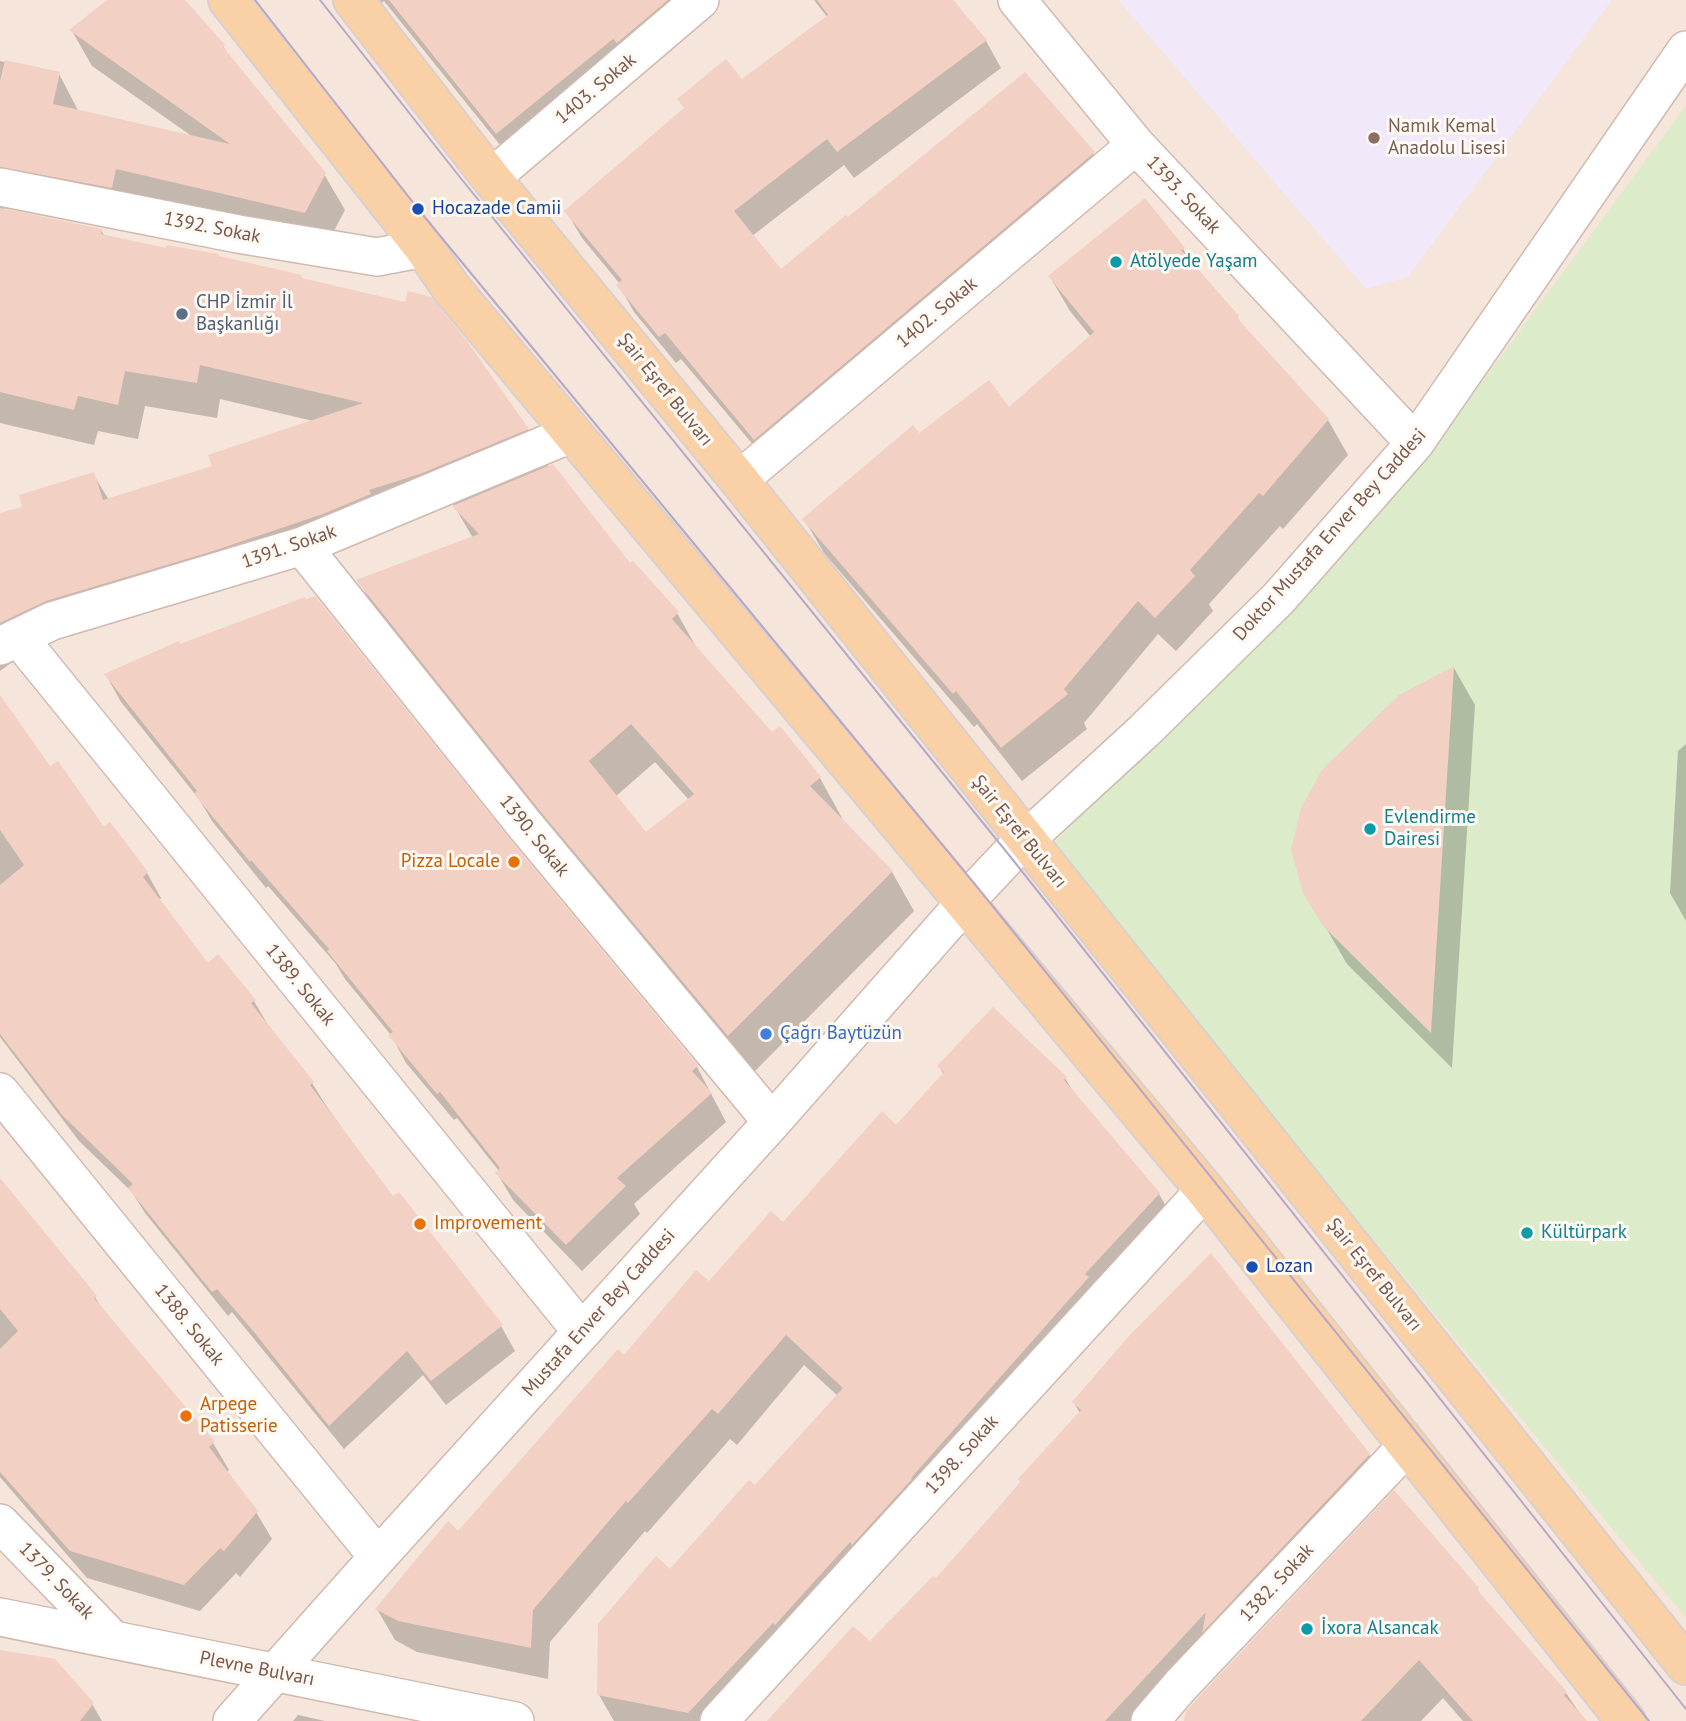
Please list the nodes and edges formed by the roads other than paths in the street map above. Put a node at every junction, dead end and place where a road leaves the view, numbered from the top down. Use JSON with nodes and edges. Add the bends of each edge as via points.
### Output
{"nodes":[{"id":1,"x":228,"y":0,"type":"edge"},
{"id":2,"x":353,"y":0,"type":"edge"},
{"id":3,"x":700,"y":0,"type":"edge"},
{"id":4,"x":1017,"y":0,"type":"edge"},
{"id":5,"x":1686,"y":50,"type":"edge"},
{"id":6,"x":1136,"y":145,"type":"junction"},
{"id":7,"x":491,"y":178,"type":"junction"},
{"id":8,"x":0,"y":187,"type":"edge"},
{"id":9,"x":424,"y":248,"type":"junction"},
{"id":10,"x":573,"y":433,"type":"junction"},
{"id":11,"x":1415,"y":443,"type":"junction"},
{"id":12,"x":738,"y":480,"type":"junction"},
{"id":13,"x":302,"y":546,"type":"junction"},
{"id":14,"x":9,"y":642,"type":"edge"},
{"id":15,"x":1026,"y":840,"type":"junction"},
{"id":16,"x":965,"y":903,"type":"junction"},
{"id":17,"x":0,"y":1093,"type":"edge"},
{"id":18,"x":772,"y":1122,"type":"junction"},
{"id":19,"x":1205,"y":1190,"type":"junction"},
{"id":20,"x":582,"y":1332,"type":"junction"},
{"id":21,"x":1407,"y":1446,"type":"junction"},
{"id":22,"x":0,"y":1523,"type":"edge"},
{"id":23,"x":378,"y":1556,"type":"junction"},
{"id":24,"x":0,"y":1617,"type":"edge"},
{"id":25,"x":113,"y":1640,"type":"junction"},
{"id":26,"x":1686,"y":1665,"type":"edge"},
{"id":27,"x":275,"y":1673,"type":"junction"},
{"id":28,"x":232,"y":1721,"type":"edge"},
{"id":29,"x":514,"y":1721,"type":"edge"},
{"id":30,"x":719,"y":1721,"type":"edge"},
{"id":31,"x":1150,"y":1721,"type":"edge"},
{"id":32,"x":1626,"y":1721,"type":"edge"}],
"edges":[{"from":1,"to":9,"type":"main road"},
{"from":2,"to":7,"type":"main road","name":"Şair Eşref Bulvarı"},
{"from":3,"to":7,"type":"street","name":"1403. Sokak"},
{"from":4,"to":6,"type":"street","name":"1393. Sokak"},
{"from":5,"to":11,"type":"street","name":"Doktor Mustafa Enver Bey Caddesi"},
{"from":6,"to":11,"type":"street","name":"1393. Sokak"},
{"from":6,"to":12,"type":"street","name":"1402. Sokak"},
{"from":7,"to":12,"type":"main road","name":"Şair Eşref Bulvarı"},
{"from":8,"to":9,"type":"street","name":"1392. Sokak","via":[[377,257]]},
{"from":9,"to":10,"type":"main road","via":[[451,288]]},
{"from":10,"to":13,"type":"street","name":"1391. Sokak"},
{"from":10,"to":16,"type":"main road"},
{"from":11,"to":15,"type":"street","name":"Doktor Mustafa Enver Bey Caddesi","via":[[1279,598]]},
{"from":12,"to":15,"type":"main road","name":"Şair Eşref Bulvarı"},
{"from":13,"to":14,"type":"street","name":"1391. Sokak","via":[[52,621]]},
{"from":13,"to":18,"type":"street","name":"1390. Sokak","via":[[524,824]]},
{"from":14,"to":20,"type":"street","name":"1389. Sokak"},
{"from":15,"to":16,"type":"street","name":"Doktor Mustafa Enver Bey Caddesi"},
{"from":15,"to":26,"type":"main road","name":"Şair Eşref Bulvarı"},
{"from":16,"to":18,"type":"street","name":"Mustafa Enver Bey Caddesi"},
{"from":16,"to":19,"type":"main road"},
{"from":17,"to":23,"type":"street","name":"1388. Sokak"},
{"from":18,"to":20,"type":"street","name":"Mustafa Enver Bey Caddesi"},
{"from":19,"to":21,"type":"main road"},
{"from":19,"to":30,"type":"street","name":"1398. Sokak"},
{"from":20,"to":23,"type":"street","name":"Mustafa Enver Bey Caddesi"},
{"from":21,"to":31,"type":"street","name":"1382. Sokak"},
{"from":21,"to":32,"type":"main road"},
{"from":22,"to":25,"type":"street","name":"1379. Sokak"},
{"from":23,"to":27,"type":"street","name":"Mustafa Enver Bey Caddesi"},
{"from":24,"to":25,"type":"street","name":"Plevne Bulvarı"},
{"from":25,"to":27,"type":"street","name":"Plevne Bulvarı"},
{"from":27,"to":28,"type":"street","name":"Mustafa Enver Bey Caddesi"},
{"from":27,"to":29,"type":"street","name":"Plevne Bulvarı"}]}
